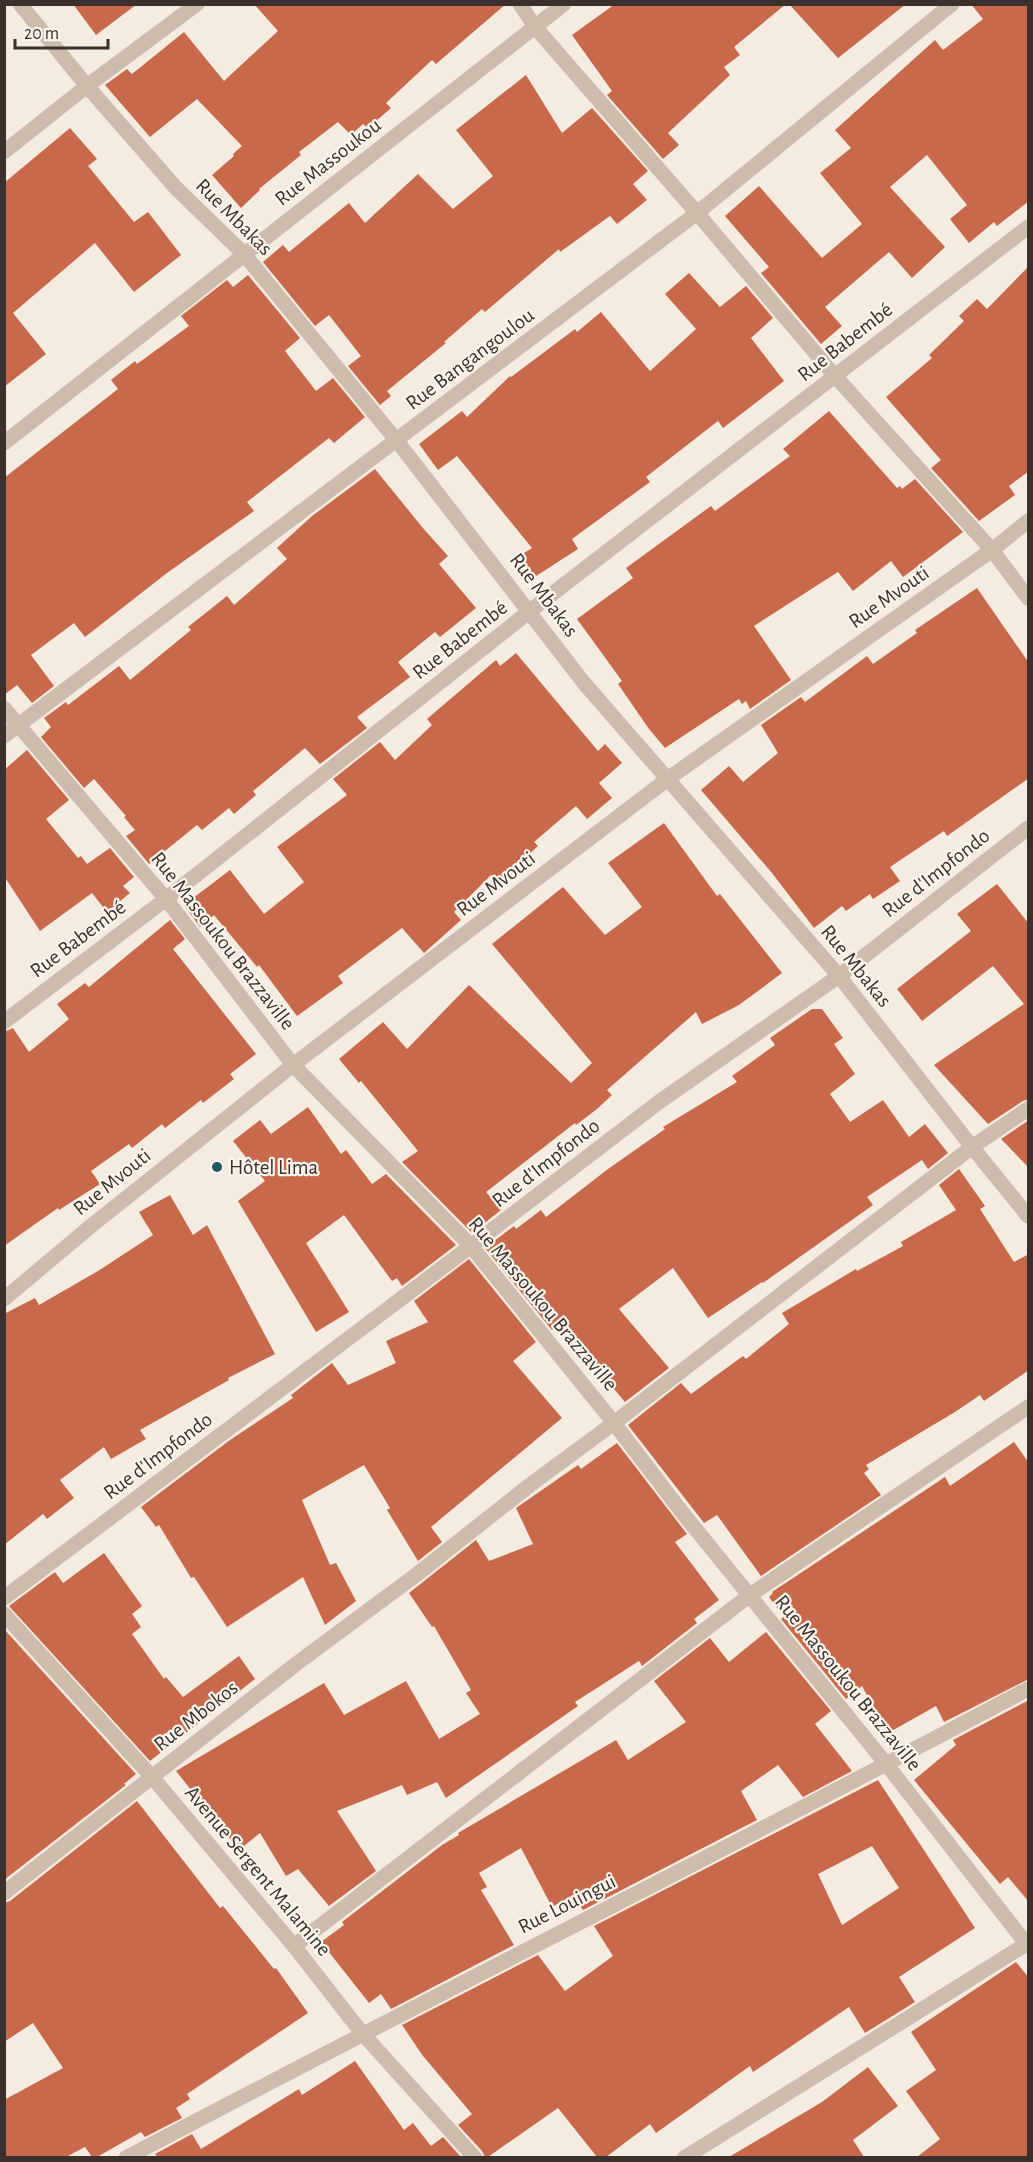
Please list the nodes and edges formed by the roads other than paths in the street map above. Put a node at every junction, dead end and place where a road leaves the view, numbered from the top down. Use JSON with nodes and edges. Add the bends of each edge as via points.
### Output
{"nodes":[{"id":1,"x":20,"y":4,"type":"edge"},
{"id":2,"x":197,"y":4,"type":"edge"},
{"id":3,"x":520,"y":4,"type":"edge"},
{"id":4,"x":564,"y":4,"type":"edge"},
{"id":5,"x":952,"y":4,"type":"edge"},
{"id":6,"x":535,"y":27,"type":"junction"},
{"id":7,"x":87,"y":86,"type":"junction"},
{"id":8,"x":4,"y":152,"type":"edge"},
{"id":9,"x":697,"y":213,"type":"junction"},
{"id":10,"x":1029,"y":227,"type":"edge"},
{"id":11,"x":244,"y":254,"type":"junction"},
{"id":12,"x":835,"y":376,"type":"junction"},
{"id":13,"x":398,"y":441,"type":"junction"},
{"id":14,"x":4,"y":443,"type":"edge"},
{"id":15,"x":1029,"y":521,"type":"edge"},
{"id":16,"x":992,"y":550,"type":"junction"},
{"id":17,"x":1029,"y":598,"type":"edge"},
{"id":18,"x":530,"y":611,"type":"junction"},
{"id":19,"x":4,"y":708,"type":"edge"},
{"id":20,"x":19,"y":725,"type":"junction"},
{"id":21,"x":4,"y":736,"type":"edge"},
{"id":22,"x":669,"y":778,"type":"junction"},
{"id":23,"x":1029,"y":828,"type":"edge"},
{"id":24,"x":166,"y":898,"type":"junction"},
{"id":25,"x":839,"y":975,"type":"junction"},
{"id":26,"x":4,"y":1022,"type":"edge"},
{"id":27,"x":293,"y":1065,"type":"junction"},
{"id":28,"x":1029,"y":1109,"type":"edge"},
{"id":29,"x":972,"y":1147,"type":"junction"},
{"id":30,"x":1029,"y":1216,"type":"edge"},
{"id":31,"x":471,"y":1246,"type":"junction"},
{"id":32,"x":4,"y":1299,"type":"edge"},
{"id":33,"x":1029,"y":1407,"type":"edge"},
{"id":34,"x":614,"y":1423,"type":"junction"},
{"id":35,"x":750,"y":1595,"type":"junction"},
{"id":36,"x":4,"y":1598,"type":"edge"},
{"id":37,"x":4,"y":1614,"type":"edge"},
{"id":38,"x":1029,"y":1689,"type":"edge"},
{"id":39,"x":887,"y":1765,"type":"junction"},
{"id":40,"x":152,"y":1777,"type":"junction"},
{"id":41,"x":4,"y":1893,"type":"edge"},
{"id":42,"x":1028,"y":1944,"type":"edge"},
{"id":43,"x":294,"y":1946,"type":"junction"},
{"id":44,"x":362,"y":2032,"type":"junction"},
{"id":45,"x":126,"y":2157,"type":"edge"},
{"id":46,"x":475,"y":2157,"type":"edge"},
{"id":47,"x":684,"y":2157,"type":"edge"}],
"edges":[{"from":1,"to":7,"type":"street","name":"Rue Mbakas"},
{"from":2,"to":7,"type":"street"},
{"from":3,"to":6,"type":"street"},
{"from":4,"to":6,"type":"street","name":"Rue Massoukou"},
{"from":5,"to":9,"type":"street","name":"Rue Bangangoulou"},
{"from":6,"to":9,"type":"street"},
{"from":6,"to":11,"type":"street","name":"Rue Massoukou"},
{"from":7,"to":8,"type":"street"},
{"from":7,"to":11,"type":"street","name":"Rue Mbakas","via":[[176,188]]},
{"from":9,"to":12,"type":"street"},
{"from":9,"to":13,"type":"street","name":"Rue Bangangoulou"},
{"from":10,"to":12,"type":"street","name":"Rue Babembé"},
{"from":11,"to":13,"type":"street","name":"Rue Mbakas"},
{"from":11,"to":14,"type":"street","name":"Rue Massoukou"},
{"from":12,"to":16,"type":"street"},
{"from":12,"to":18,"type":"street","name":"Rue Babembé"},
{"from":13,"to":18,"type":"street","name":"Rue Mbakas"},
{"from":13,"to":20,"type":"street","name":"Rue Bangangoulou"},
{"from":15,"to":16,"type":"street","name":"Rue Mvouti"},
{"from":16,"to":17,"type":"street"},
{"from":16,"to":22,"type":"street","name":"Rue Mvouti"},
{"from":18,"to":22,"type":"street","name":"Rue Mbakas","via":[[584,682]]},
{"from":18,"to":24,"type":"street","name":"Rue Babembé"},
{"from":19,"to":20,"type":"street","name":"Rue Massoukou Brazzaville"},
{"from":20,"to":21,"type":"street","name":"Rue Bangangoulou"},
{"from":20,"to":24,"type":"street","name":"Rue Massoukou Brazzaville"},
{"from":22,"to":25,"type":"street","name":"Rue Mbakas"},
{"from":22,"to":27,"type":"street","name":"Rue Mvouti"},
{"from":23,"to":25,"type":"street","name":"Rue d'Impfondo"},
{"from":24,"to":26,"type":"street","name":"Rue Babembé"},
{"from":24,"to":27,"type":"street","name":"Rue Massoukou Brazzaville"},
{"from":25,"to":29,"type":"street","name":"Rue Mbakas"},
{"from":25,"to":31,"type":"street","name":"Rue d'Impfondo","via":[[659,1102]]},
{"from":27,"to":31,"type":"street","name":"Rue Massoukou Brazzaville"},
{"from":27,"to":32,"type":"street","name":"Rue Mvouti"},
{"from":28,"to":29,"type":"street","name":"Rue Mbokos"},
{"from":29,"to":30,"type":"street","name":"Rue Mbakas"},
{"from":29,"to":34,"type":"street","name":"Rue Mbokos"},
{"from":31,"to":34,"type":"street","name":"Rue Massoukou Brazzaville"},
{"from":31,"to":36,"type":"street","name":"Rue d'Impfondo"},
{"from":33,"to":35,"type":"street"},
{"from":34,"to":35,"type":"street","name":"Rue Massoukou Brazzaville"},
{"from":34,"to":40,"type":"street","name":"Rue Mbokos"},
{"from":35,"to":39,"type":"street","name":"Rue Massoukou Brazzaville"},
{"from":35,"to":43,"type":"street"},
{"from":37,"to":40,"type":"street","name":"Avenue Sergent Malamine"},
{"from":38,"to":39,"type":"street","name":"Rue Louingui"},
{"from":39,"to":42,"type":"street","name":"Rue Massoukou Brazzaville"},
{"from":39,"to":44,"type":"street","name":"Rue Louingui"},
{"from":40,"to":41,"type":"street","name":"Rue Mbokos"},
{"from":40,"to":43,"type":"street","name":"Avenue Sergent Malamine"},
{"from":42,"to":47,"type":"street"},
{"from":43,"to":44,"type":"street","name":"Avenue Sergent Malamine"},
{"from":44,"to":45,"type":"street","name":"Rue Louingui"},
{"from":44,"to":46,"type":"street","name":"Avenue Sergent Malamine"}]}
